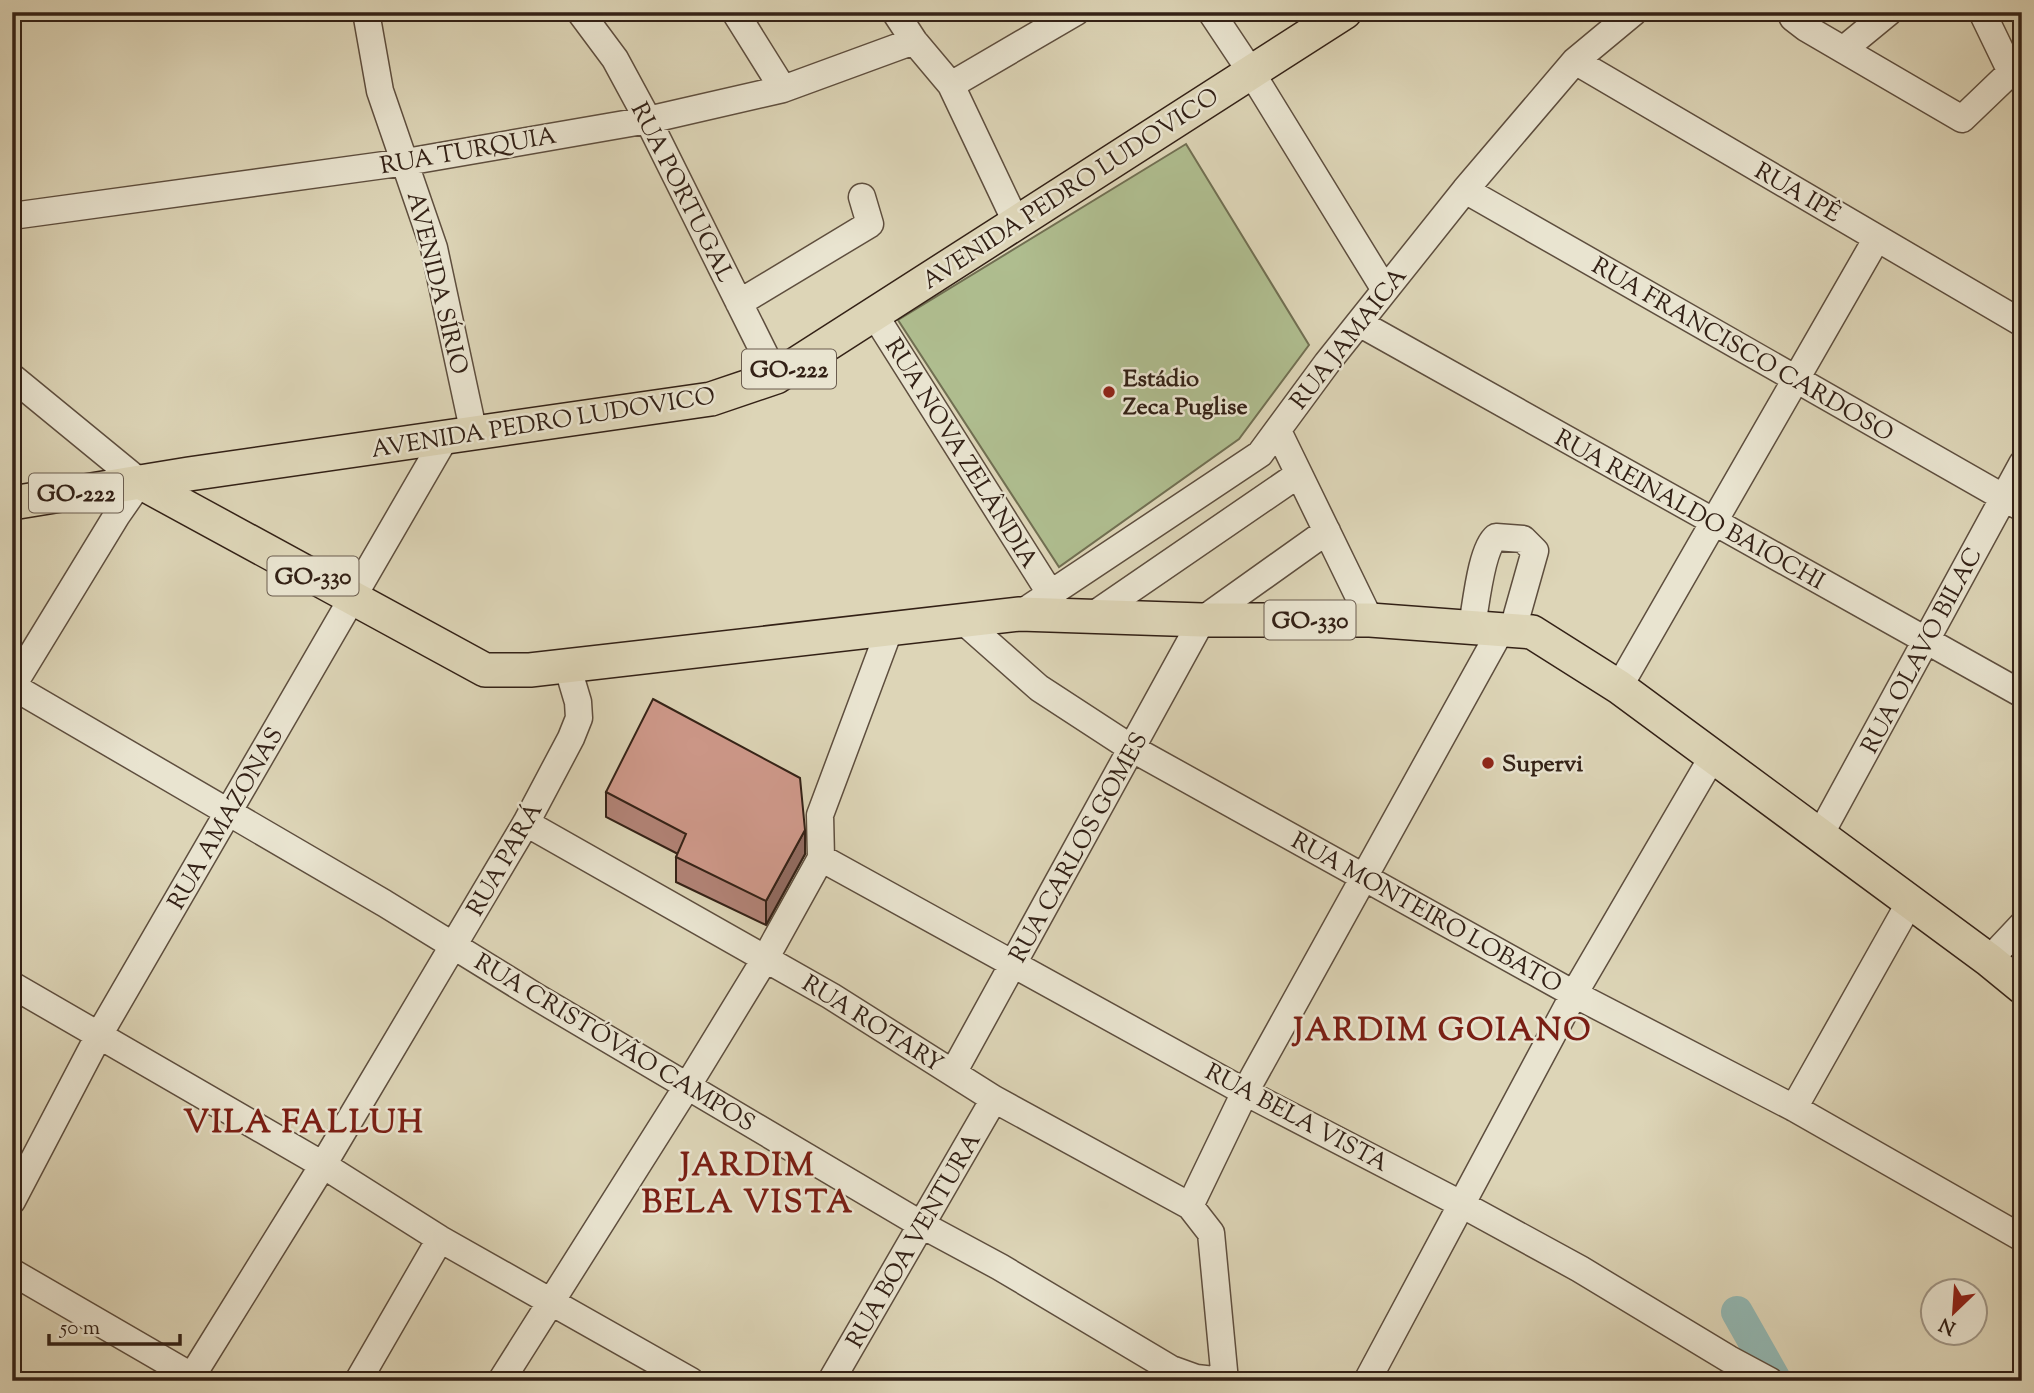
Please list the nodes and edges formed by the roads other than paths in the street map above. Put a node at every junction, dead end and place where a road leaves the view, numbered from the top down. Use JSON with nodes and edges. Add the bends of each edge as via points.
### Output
{"nodes":[{"id":1,"x":366,"y":12,"type":"edge"},
{"id":2,"x":580,"y":12,"type":"edge"},
{"id":3,"x":735,"y":12,"type":"edge"},
{"id":4,"x":895,"y":12,"type":"edge"},
{"id":5,"x":1211,"y":12,"type":"edge"},
{"id":6,"x":1345,"y":12,"type":"edge"},
{"id":7,"x":1634,"y":12,"type":"edge"},
{"id":8,"x":1790,"y":12,"type":"edge"},
{"id":9,"x":1889,"y":12,"type":"edge"},
{"id":10,"x":1982,"y":12,"type":"edge"},
{"id":11,"x":1061,"y":16,"type":"edge"},
{"id":12,"x":914,"y":41,"type":"junction"},
{"id":13,"x":1844,"y":49,"type":"junction"},
{"id":14,"x":1575,"y":61,"type":"junction"},
{"id":15,"x":1251,"y":72,"type":"junction"},
{"id":16,"x":951,"y":85,"type":"junction"},
{"id":17,"x":783,"y":89,"type":"junction"},
{"id":18,"x":648,"y":120,"type":"junction"},
{"id":19,"x":406,"y":162,"type":"junction"},
{"id":20,"x":1465,"y":190,"type":"junction"},
{"id":21,"x":862,"y":197,"type":"dead end"},
{"id":22,"x":12,"y":216,"type":"edge"},
{"id":23,"x":1016,"y":222,"type":"junction"},
{"id":24,"x":1877,"y":238,"type":"junction"},
{"id":25,"x":1385,"y":290,"type":"junction"},
{"id":26,"x":738,"y":303,"type":"junction"},
{"id":27,"x":874,"y":314,"type":"junction"},
{"id":28,"x":1359,"y":323,"type":"junction"},
{"id":29,"x":2022,"y":323,"type":"edge"},
{"id":30,"x":12,"y":377,"type":"edge"},
{"id":31,"x":776,"y":377,"type":"junction"},
{"id":32,"x":1796,"y":379,"type":"junction"},
{"id":33,"x":1278,"y":430,"type":"junction"},
{"id":34,"x":460,"y":436,"type":"junction"},
{"id":35,"x":2022,"y":464,"type":"edge"},
{"id":36,"x":1299,"y":474,"type":"junction"},
{"id":37,"x":140,"y":482,"type":"junction"},
{"id":38,"x":12,"y":503,"type":"edge"},
{"id":39,"x":2013,"y":503,"type":"edge"},
{"id":40,"x":1713,"y":522,"type":"junction"},
{"id":41,"x":1327,"y":531,"type":"junction"},
{"id":42,"x":1050,"y":593,"type":"junction"},
{"id":43,"x":353,"y":598,"type":"junction"},
{"id":44,"x":1020,"y":614,"type":"junction"},
{"id":45,"x":1092,"y":616,"type":"junction"},
{"id":46,"x":961,"y":619,"type":"junction"},
{"id":47,"x":1202,"y":620,"type":"junction"},
{"id":48,"x":1370,"y":620,"type":"junction"},
{"id":49,"x":890,"y":628,"type":"junction"},
{"id":50,"x":1496,"y":628,"type":"junction"},
{"id":51,"x":1926,"y":641,"type":"junction"},
{"id":52,"x":567,"y":665,"type":"junction"},
{"id":53,"x":12,"y":686,"type":"edge"},
{"id":54,"x":1619,"y":687,"type":"junction"},
{"id":55,"x":2022,"y":694,"type":"edge"},
{"id":56,"x":1131,"y":748,"type":"junction"},
{"id":57,"x":1713,"y":756,"type":"junction"},
{"id":58,"x":228,"y":813,"type":"junction"},
{"id":59,"x":526,"y":823,"type":"junction"},
{"id":60,"x":1820,"y":835,"type":"junction"},
{"id":61,"x":821,"y":858,"type":"junction"},
{"id":62,"x":1363,"y":877,"type":"junction"},
{"id":63,"x":1910,"y":902,"type":"junction"},
{"id":64,"x":2022,"y":925,"type":"edge"},
{"id":65,"x":454,"y":947,"type":"junction"},
{"id":66,"x":765,"y":958,"type":"junction"},
{"id":67,"x":1989,"y":960,"type":"junction"},
{"id":68,"x":1014,"y":963,"type":"junction"},
{"id":69,"x":12,"y":985,"type":"edge"},
{"id":70,"x":2022,"y":987,"type":"edge"},
{"id":71,"x":1574,"y":994,"type":"junction"},
{"id":72,"x":99,"y":1035,"type":"junction"},
{"id":73,"x":953,"y":1073,"type":"junction"},
{"id":74,"x":688,"y":1086,"type":"junction"},
{"id":75,"x":1245,"y":1092,"type":"junction"},
{"id":76,"x":994,"y":1099,"type":"junction"},
{"id":77,"x":1794,"y":1108,"type":"junction"},
{"id":78,"x":323,"y":1165,"type":"junction"},
{"id":79,"x":12,"y":1201,"type":"edge"},
{"id":80,"x":1461,"y":1204,"type":"junction"},
{"id":81,"x":1190,"y":1206,"type":"junction"},
{"id":82,"x":922,"y":1225,"type":"junction"},
{"id":83,"x":2022,"y":1238,"type":"edge"},
{"id":84,"x":440,"y":1239,"type":"junction"},
{"id":85,"x":12,"y":1272,"type":"edge"},
{"id":86,"x":552,"y":1301,"type":"junction"},
{"id":87,"x":194,"y":1376,"type":"edge"},
{"id":88,"x":358,"y":1381,"type":"edge"},
{"id":89,"x":501,"y":1381,"type":"edge"},
{"id":90,"x":691,"y":1381,"type":"edge"},
{"id":91,"x":831,"y":1381,"type":"edge"},
{"id":92,"x":1225,"y":1381,"type":"edge"},
{"id":93,"x":1367,"y":1381,"type":"edge"},
{"id":94,"x":1770,"y":1381,"type":"edge"}],
"edges":[{"from":1,"to":19,"type":"street","name":"AVENIDA SÍRIO","via":[[380,91]]},
{"from":2,"to":18,"type":"street","name":"RUA PORTUGAL","via":[[615,59]]},
{"from":3,"to":17,"type":"street"},
{"from":4,"to":12,"type":"street"},
{"from":5,"to":15,"type":"street"},
{"from":6,"to":15,"type":"main road","name":"AVENIDA PEDRO LUDOVICO","number":"GO-222"},
{"from":7,"to":14,"type":"street","name":"RUA JAMAICA"},
{"from":8,"to":13,"type":"street","via":[[1806,28]]},
{"from":9,"to":13,"type":"street"},
{"from":10,"to":13,"type":"street","via":[[2011,72],[1962,119]]},
{"from":11,"to":16,"type":"street"},
{"from":12,"to":16,"type":"street"},
{"from":12,"to":17,"type":"street","name":"RUA TURQUIA"},
{"from":14,"to":20,"type":"street","name":"RUA JAMAICA"},
{"from":14,"to":24,"type":"street","name":"RUA IPÊ"},
{"from":15,"to":23,"type":"main road","name":"AVENIDA PEDRO LUDOVICO","number":"GO-222"},
{"from":15,"to":25,"type":"street"},
{"from":16,"to":23,"type":"street"},
{"from":17,"to":18,"type":"street","name":"RUA TURQUIA"},
{"from":18,"to":19,"type":"street","name":"RUA TURQUIA"},
{"from":18,"to":26,"type":"street","name":"RUA PORTUGAL"},
{"from":19,"to":22,"type":"street","name":"RUA TURQUIA"},
{"from":19,"to":34,"type":"street","name":"AVENIDA SÍRIO","via":[[434,248]]},
{"from":20,"to":25,"type":"street","name":"RUA JAMAICA"},
{"from":20,"to":32,"type":"street","name":"RUA FRANCISCO CARDOSO"},
{"from":21,"to":26,"type":"street","via":[[870,224]]},
{"from":23,"to":27,"type":"main road","name":"AVENIDA PEDRO LUDOVICO","number":"GO-222"},
{"from":24,"to":29,"type":"street","name":"RUA IPÊ"},
{"from":24,"to":32,"type":"street"},
{"from":25,"to":28,"type":"street","name":"RUA JAMAICA"},
{"from":26,"to":31,"type":"street","name":"RUA PORTUGAL"},
{"from":27,"to":31,"type":"main road","name":"AVENIDA PEDRO LUDOVICO","number":"GO-222"},
{"from":27,"to":42,"type":"street","name":"RUA NOVA ZELÂNDIA"},
{"from":28,"to":33,"type":"street","name":"RUA JAMAICA"},
{"from":28,"to":40,"type":"street","name":"RUA REINALDO BAIOCHI"},
{"from":30,"to":37,"type":"street","number":"GO-330"},
{"from":31,"to":34,"type":"main road","name":"AVENIDA PEDRO LUDOVICO","number":"GO-222","via":[[711,399]]},
{"from":32,"to":39,"type":"street","name":"RUA FRANCISCO CARDOSO"},
{"from":32,"to":40,"type":"street"},
{"from":33,"to":36,"type":"street"},
{"from":33,"to":42,"type":"street","name":"RUA JAMAICA","via":[[1260,454]]},
{"from":34,"to":37,"type":"main road","name":"AVENIDA PEDRO LUDOVICO","number":"GO-222"},
{"from":34,"to":43,"type":"street","name":"RUA AMAZONAS"},
{"from":35,"to":39,"type":"street","name":"RUA OLAVO BILAC"},
{"from":36,"to":41,"type":"street"},
{"from":36,"to":45,"type":"street"},
{"from":37,"to":38,"type":"main road","name":"AVENIDA PEDRO LUDOVICO","number":"GO-222"},
{"from":37,"to":43,"type":"main road","number":"GO-330"},
{"from":37,"to":53,"type":"street"},
{"from":39,"to":51,"type":"street","name":"RUA OLAVO BILAC"},
{"from":40,"to":51,"type":"street","name":"RUA REINALDO BAIOCHI"},
{"from":40,"to":54,"type":"street"},
{"from":41,"to":47,"type":"street"},
{"from":41,"to":48,"type":"street"},
{"from":42,"to":44,"type":"street","name":"RUA JAMAICA"},
{"from":43,"to":52,"type":"main road","number":"GO-330","via":[[485,670]]},
{"from":43,"to":58,"type":"street","name":"RUA AMAZONAS"},
{"from":44,"to":45,"type":"main road","number":"GO-330"},
{"from":44,"to":46,"type":"main road","number":"GO-330"},
{"from":45,"to":47,"type":"main road","number":"GO-330"},
{"from":46,"to":49,"type":"main road","number":"GO-330"},
{"from":46,"to":56,"type":"street","name":"RUA MONTEIRO LOBATO","via":[[1039,688]]},
{"from":47,"to":48,"type":"main road","number":"GO-330"},
{"from":47,"to":56,"type":"street","name":"RUA CARLOS GOMES"},
{"from":48,"to":50,"type":"main road","number":"GO-330"},
{"from":49,"to":52,"type":"main road","number":"GO-330"},
{"from":49,"to":61,"type":"street","via":[[820,815]]},
{"from":50,"to":54,"type":"main road","number":"GO-330","via":[[1532,632]]},
{"from":50,"to":62,"type":"street"},
{"from":51,"to":55,"type":"street","name":"RUA REINALDO BAIOCHI"},
{"from":51,"to":60,"type":"street","name":"RUA OLAVO BILAC"},
{"from":52,"to":59,"type":"street","name":"RUA PARÁ","via":[[579,702],[579,718]]},
{"from":53,"to":58,"type":"street","name":"RUA CRISTÓVÃO CAMPOS"},
{"from":54,"to":57,"type":"main road","number":"GO-330"},
{"from":56,"to":62,"type":"street","name":"RUA MONTEIRO LOBATO"},
{"from":56,"to":68,"type":"street","name":"RUA CARLOS GOMES"},
{"from":57,"to":60,"type":"main road","number":"GO-330"},
{"from":57,"to":71,"type":"street"},
{"from":58,"to":65,"type":"street","name":"RUA CRISTÓVÃO CAMPOS"},
{"from":58,"to":72,"type":"street","name":"RUA AMAZONAS"},
{"from":59,"to":65,"type":"street","name":"RUA PARÁ"},
{"from":59,"to":66,"type":"street","name":"RUA ROTARY"},
{"from":60,"to":63,"type":"main road","number":"GO-330"},
{"from":61,"to":66,"type":"street"},
{"from":61,"to":68,"type":"street","name":"RUA BELA VISTA"},
{"from":62,"to":71,"type":"street","name":"RUA MONTEIRO LOBATO"},
{"from":62,"to":75,"type":"street"},
{"from":63,"to":67,"type":"main road","number":"GO-330"},
{"from":63,"to":77,"type":"street"},
{"from":64,"to":67,"type":"street"},
{"from":65,"to":74,"type":"street","name":"RUA CRISTÓVÃO CAMPOS"},
{"from":65,"to":78,"type":"street","name":"RUA PARÁ"},
{"from":66,"to":73,"type":"street","name":"RUA ROTARY"},
{"from":66,"to":74,"type":"street"},
{"from":67,"to":70,"type":"main road","number":"GO-330"},
{"from":68,"to":73,"type":"street","name":"RUA CARLOS GOMES"},
{"from":68,"to":75,"type":"street","name":"RUA BELA VISTA"},
{"from":69,"to":72,"type":"street"},
{"from":71,"to":77,"type":"street","name":"RUA MONTEIRO LOBATO"},
{"from":71,"to":80,"type":"street"},
{"from":72,"to":78,"type":"street"},
{"from":72,"to":79,"type":"street","name":"RUA AMAZONAS"},
{"from":73,"to":76,"type":"street","name":"RUA ROTARY"},
{"from":74,"to":82,"type":"street","name":"RUA CRISTÓVÃO CAMPOS"},
{"from":74,"to":86,"type":"street"},
{"from":75,"to":80,"type":"street","name":"RUA BELA VISTA"},
{"from":75,"to":81,"type":"street"},
{"from":76,"to":81,"type":"street","name":"RUA ROTARY"},
{"from":76,"to":82,"type":"street","name":"RUA BOA VENTURA"},
{"from":77,"to":83,"type":"street","name":"RUA MONTEIRO LOBATO"},
{"from":78,"to":84,"type":"street"},
{"from":78,"to":87,"type":"street","name":"RUA PARÁ"},
{"from":80,"to":93,"type":"street"},
{"from":80,"to":94,"type":"street","name":"RUA BELA VISTA"},
{"from":81,"to":92,"type":"street","name":"RUA ROTARY","via":[[1211,1233]]},
{"from":82,"to":91,"type":"street","name":"RUA BOA VENTURA"},
{"from":82,"to":92,"type":"street","name":"RUA CRISTÓVÃO CAMPOS","via":[[1171,1369]]},
{"from":84,"to":86,"type":"street"},
{"from":84,"to":88,"type":"street"},
{"from":85,"to":87,"type":"street"},
{"from":86,"to":89,"type":"street"},
{"from":86,"to":90,"type":"street"}]}
